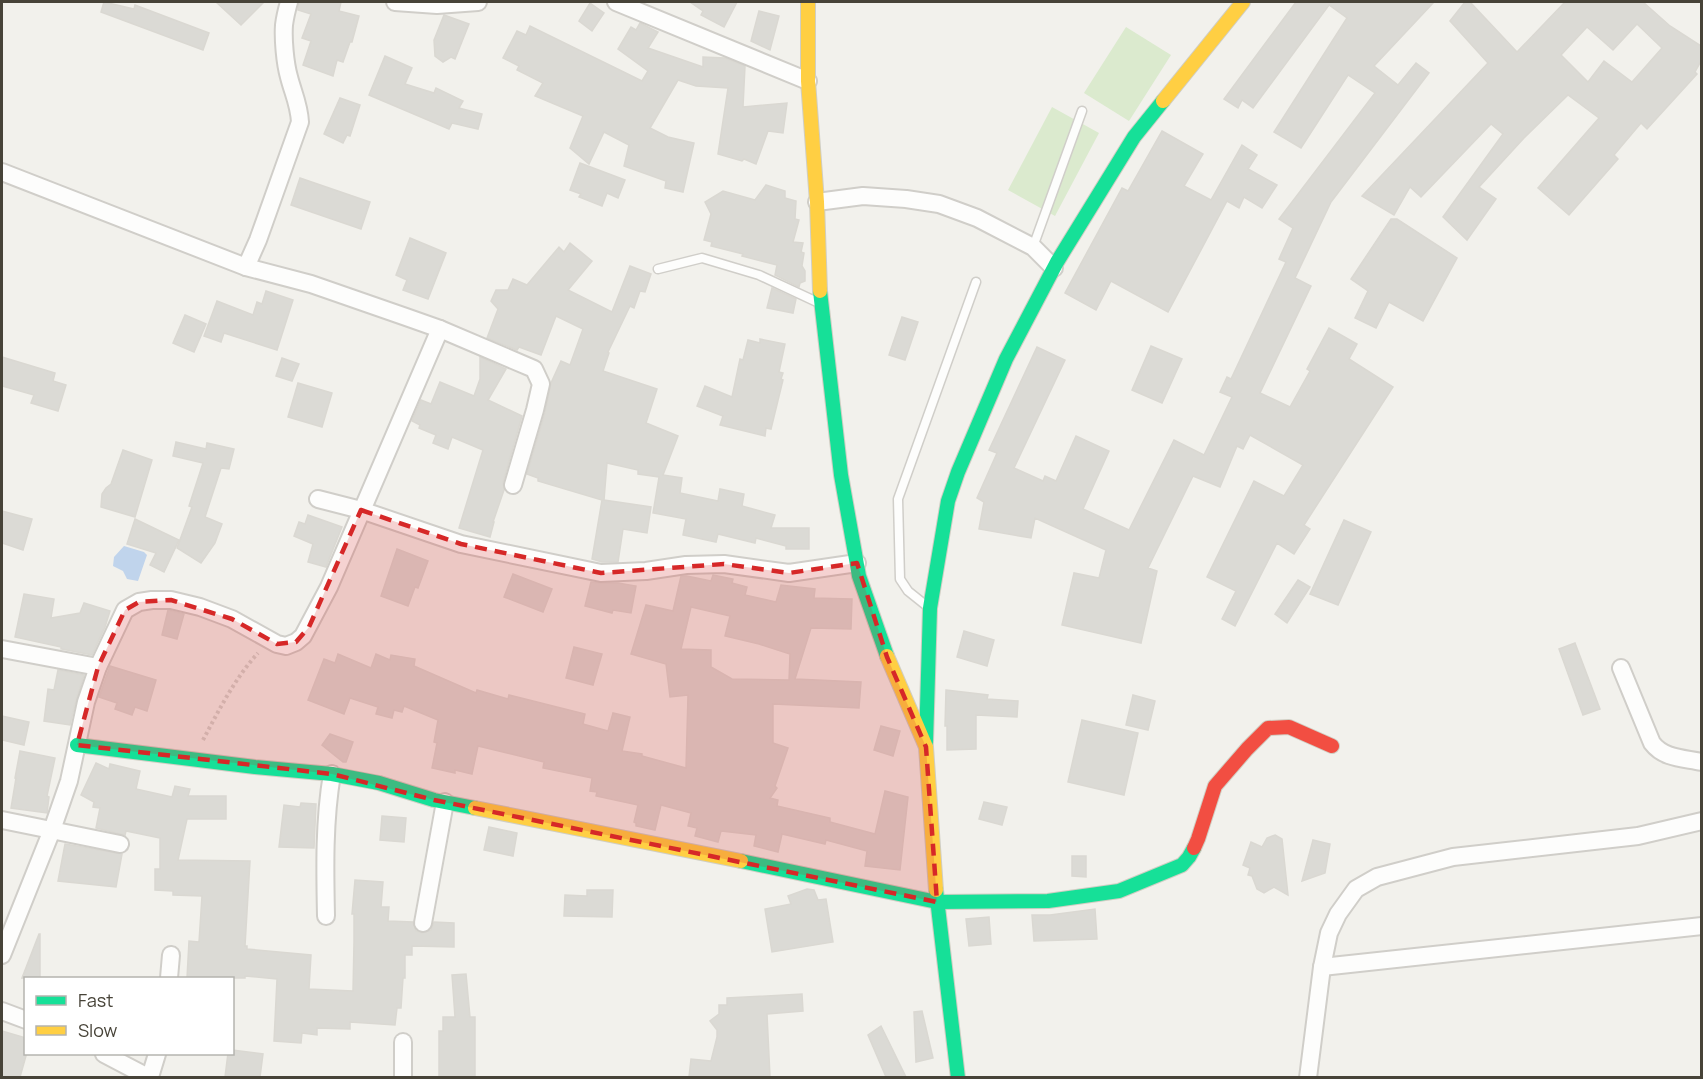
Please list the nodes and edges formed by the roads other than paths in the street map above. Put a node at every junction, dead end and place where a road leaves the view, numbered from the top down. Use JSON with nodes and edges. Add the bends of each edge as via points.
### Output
{"nodes":[{"id":1,"x":289,"y":2,"type":"edge"},
{"id":2,"x":395,"y":2,"type":"edge"},
{"id":3,"x":478,"y":2,"type":"edge"},
{"id":4,"x":616,"y":2,"type":"edge"},
{"id":5,"x":808,"y":2,"type":"edge"},
{"id":6,"x":1243,"y":2,"type":"edge"},
{"id":7,"x":808,"y":81,"type":"junction"},
{"id":8,"x":1082,"y":111,"type":"dead end"},
{"id":9,"x":2,"y":172,"type":"edge"},
{"id":10,"x":817,"y":202,"type":"junction"},
{"id":11,"x":1033,"y":247,"type":"junction"},
{"id":12,"x":246,"y":267,"type":"junction"},
{"id":13,"x":1054,"y":268,"type":"junction"},
{"id":14,"x":658,"y":269,"type":"dead end"},
{"id":15,"x":976,"y":282,"type":"dead end"},
{"id":16,"x":820,"y":303,"type":"junction"},
{"id":17,"x":440,"y":329,"type":"junction"},
{"id":18,"x":513,"y":485,"type":"dead end"},
{"id":19,"x":318,"y":499,"type":"dead end"},
{"id":20,"x":361,"y":510,"type":"junction"},
{"id":21,"x":856,"y":563,"type":"junction"},
{"id":22,"x":930,"y":608,"type":"junction"},
{"id":23,"x":2,"y":649,"type":"edge"},
{"id":24,"x":98,"y":667,"type":"junction"},
{"id":25,"x":1621,"y":668,"type":"dead end"},
{"id":26,"x":77,"y":745,"type":"junction"},
{"id":27,"x":1332,"y":746,"type":"dead end"},
{"id":28,"x":926,"y":747,"type":"junction"},
{"id":29,"x":1701,"y":762,"type":"edge"},
{"id":30,"x":332,"y":774,"type":"junction"},
{"id":31,"x":445,"y":802,"type":"junction"},
{"id":32,"x":2,"y":820,"type":"edge"},
{"id":33,"x":1701,"y":820,"type":"edge"},
{"id":34,"x":52,"y":830,"type":"junction"},
{"id":35,"x":120,"y":844,"type":"dead end"},
{"id":36,"x":937,"y":902,"type":"junction"},
{"id":37,"x":326,"y":916,"type":"dead end"},
{"id":38,"x":423,"y":923,"type":"dead end"},
{"id":39,"x":1701,"y":926,"type":"edge"},
{"id":40,"x":2,"y":955,"type":"edge"},
{"id":41,"x":171,"y":955,"type":"dead end"},
{"id":42,"x":1322,"y":967,"type":"junction"},
{"id":43,"x":169,"y":977,"type":"edge"},
{"id":44,"x":2,"y":1011,"type":"edge"},
{"id":45,"x":24,"y":1019,"type":"edge"},
{"id":46,"x":403,"y":1042,"type":"dead end"},
{"id":47,"x":109,"y":1055,"type":"edge"},
{"id":48,"x":156,"y":1055,"type":"edge"},
{"id":49,"x":150,"y":1077,"type":"edge"},
{"id":50,"x":403,"y":1077,"type":"edge"},
{"id":51,"x":958,"y":1077,"type":"edge"},
{"id":52,"x":1308,"y":1077,"type":"edge"}],
"edges":[{"from":1,"to":12,"type":"street","via":[[284,26],[288,76],[300,110],[300,122]]},
{"from":2,"to":3,"type":"street"},
{"from":4,"to":7,"type":"street"},
{"from":5,"to":7,"type":"street"},
{"from":6,"to":13,"type":"street","via":[[1134,137]]},
{"from":7,"to":10,"type":"street"},
{"from":8,"to":11,"type":"lane"},
{"from":9,"to":12,"type":"street"},
{"from":10,"to":11,"type":"street","via":[[863,196],[939,204],[977,218]]},
{"from":10,"to":16,"type":"street"},
{"from":11,"to":13,"type":"street"},
{"from":12,"to":17,"type":"street","via":[[311,284]]},
{"from":13,"to":22,"type":"street","via":[[1006,359],[958,472],[948,501]]},
{"from":14,"to":16,"type":"lane","via":[[702,258],[759,275]]},
{"from":15,"to":22,"type":"lane","via":[[898,500],[900,579],[908,591]]},
{"from":16,"to":21,"type":"street"},
{"from":17,"to":18,"type":"street","via":[[534,369],[541,384]]},
{"from":17,"to":20,"type":"street"},
{"from":19,"to":20,"type":"street"},
{"from":20,"to":21,"type":"street","via":[[461,544],[601,573],[724,564],[789,573]]},
{"from":20,"to":24,"type":"street","via":[[329,587],[309,627],[296,642],[277,644],[232,619],[200,607],[152,600],[125,610]]},
{"from":21,"to":28,"type":"street","via":[[887,657]]},
{"from":22,"to":28,"type":"street"},
{"from":23,"to":24,"type":"street"},
{"from":24,"to":26,"type":"street"},
{"from":25,"to":29,"type":"street","via":[[1657,750]]},
{"from":26,"to":30,"type":"street"},
{"from":26,"to":34,"type":"street"},
{"from":27,"to":36,"type":"street","via":[[1289,728],[1268,728],[1215,786],[1188,857],[1175,869],[1147,881],[1119,891],[1048,901]]},
{"from":28,"to":36,"type":"street"},
{"from":30,"to":31,"type":"street"},
{"from":30,"to":37,"type":"street","via":[[327,799]]},
{"from":31,"to":36,"type":"street"},
{"from":31,"to":38,"type":"street"},
{"from":32,"to":34,"type":"street"},
{"from":33,"to":42,"type":"street","via":[[1638,836],[1453,857],[1377,877],[1356,889],[1338,914],[1329,933]]},
{"from":34,"to":35,"type":"street"},
{"from":34,"to":40,"type":"street"},
{"from":36,"to":51,"type":"street"},
{"from":39,"to":42,"type":"street"},
{"from":41,"to":43,"type":"street"},
{"from":42,"to":52,"type":"street"},
{"from":44,"to":45,"type":"street"},
{"from":46,"to":50,"type":"street"},
{"from":47,"to":49,"type":"street"},
{"from":48,"to":49,"type":"street"}]}
